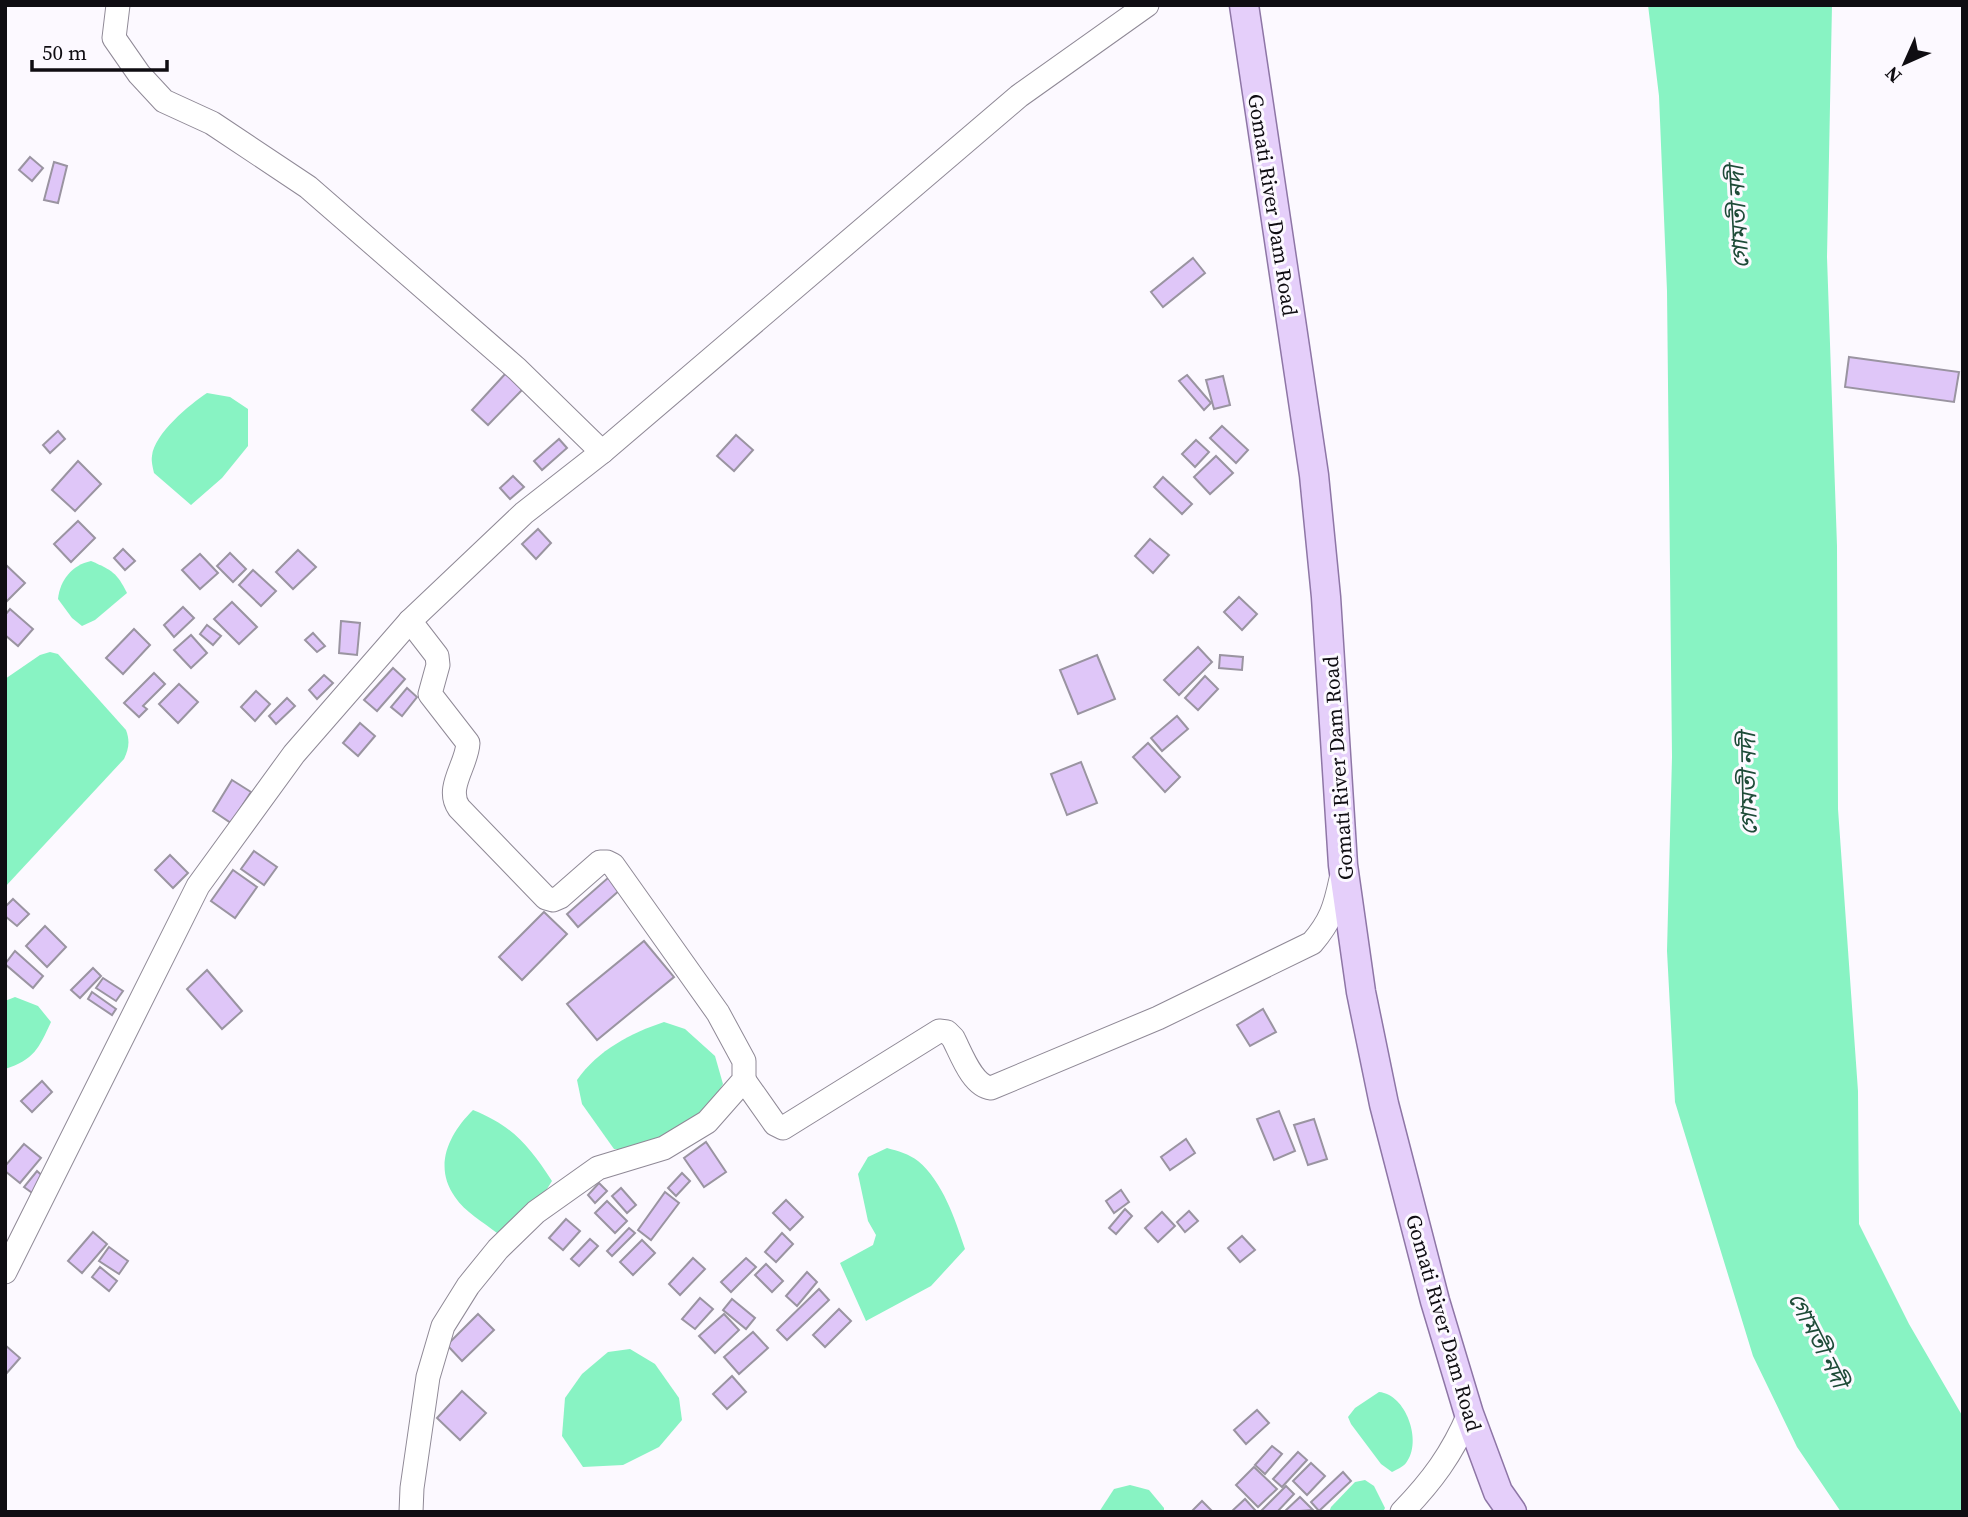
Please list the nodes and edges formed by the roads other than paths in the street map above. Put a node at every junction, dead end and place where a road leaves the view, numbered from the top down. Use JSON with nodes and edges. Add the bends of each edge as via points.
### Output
{"nodes":[{"id":1,"x":118,"y":5,"type":"edge"},
{"id":2,"x":1147,"y":5,"type":"edge"},
{"id":3,"x":1244,"y":5,"type":"edge"},
{"id":4,"x":602,"y":452,"type":"junction"},
{"id":5,"x":410,"y":621,"type":"junction"},
{"id":6,"x":1343,"y":865,"type":"junction"},
{"id":7,"x":744,"y":1080,"type":"junction"},
{"id":8,"x":5,"y":1272,"type":"edge"},
{"id":9,"x":1468,"y":1414,"type":"junction"},
{"id":10,"x":411,"y":1512,"type":"edge"},
{"id":11,"x":1402,"y":1512,"type":"edge"},
{"id":12,"x":1512,"y":1512,"type":"edge"}],
"edges":[{"from":1,"to":4,"type":"street","via":[[114,38],[164,101],[212,123],[308,187],[517,369]]},
{"from":2,"to":4,"type":"street","via":[[1019,96]]},
{"from":3,"to":6,"type":"main road","name":"Gomati River Dam Road","via":[[1314,475]]},
{"from":4,"to":5,"type":"street","via":[[524,513]]},
{"from":5,"to":7,"type":"street","via":[[437,656],[429,694],[468,743],[453,793],[459,808],[546,898],[560,897],[600,862],[613,865],[718,1013],[744,1060]]},
{"from":5,"to":8,"type":"street","via":[[294,754],[198,886]]},
{"from":6,"to":7,"type":"street","via":[[1335,910],[1312,943],[1158,1018],[991,1088],[977,1081],[953,1038],[939,1031],[783,1128],[775,1124]]},
{"from":6,"to":9,"type":"main road","name":"Gomati River Dam Road","via":[[1361,992],[1384,1104]]},
{"from":7,"to":10,"type":"street","via":[[708,1122],[664,1148],[598,1168],[536,1212],[468,1286],[443,1325],[428,1377]]},
{"from":9,"to":11,"type":"street","via":[[1448,1457]]},
{"from":9,"to":12,"type":"main road","name":"Gomati River Dam Road","via":[[1498,1492]]}]}
